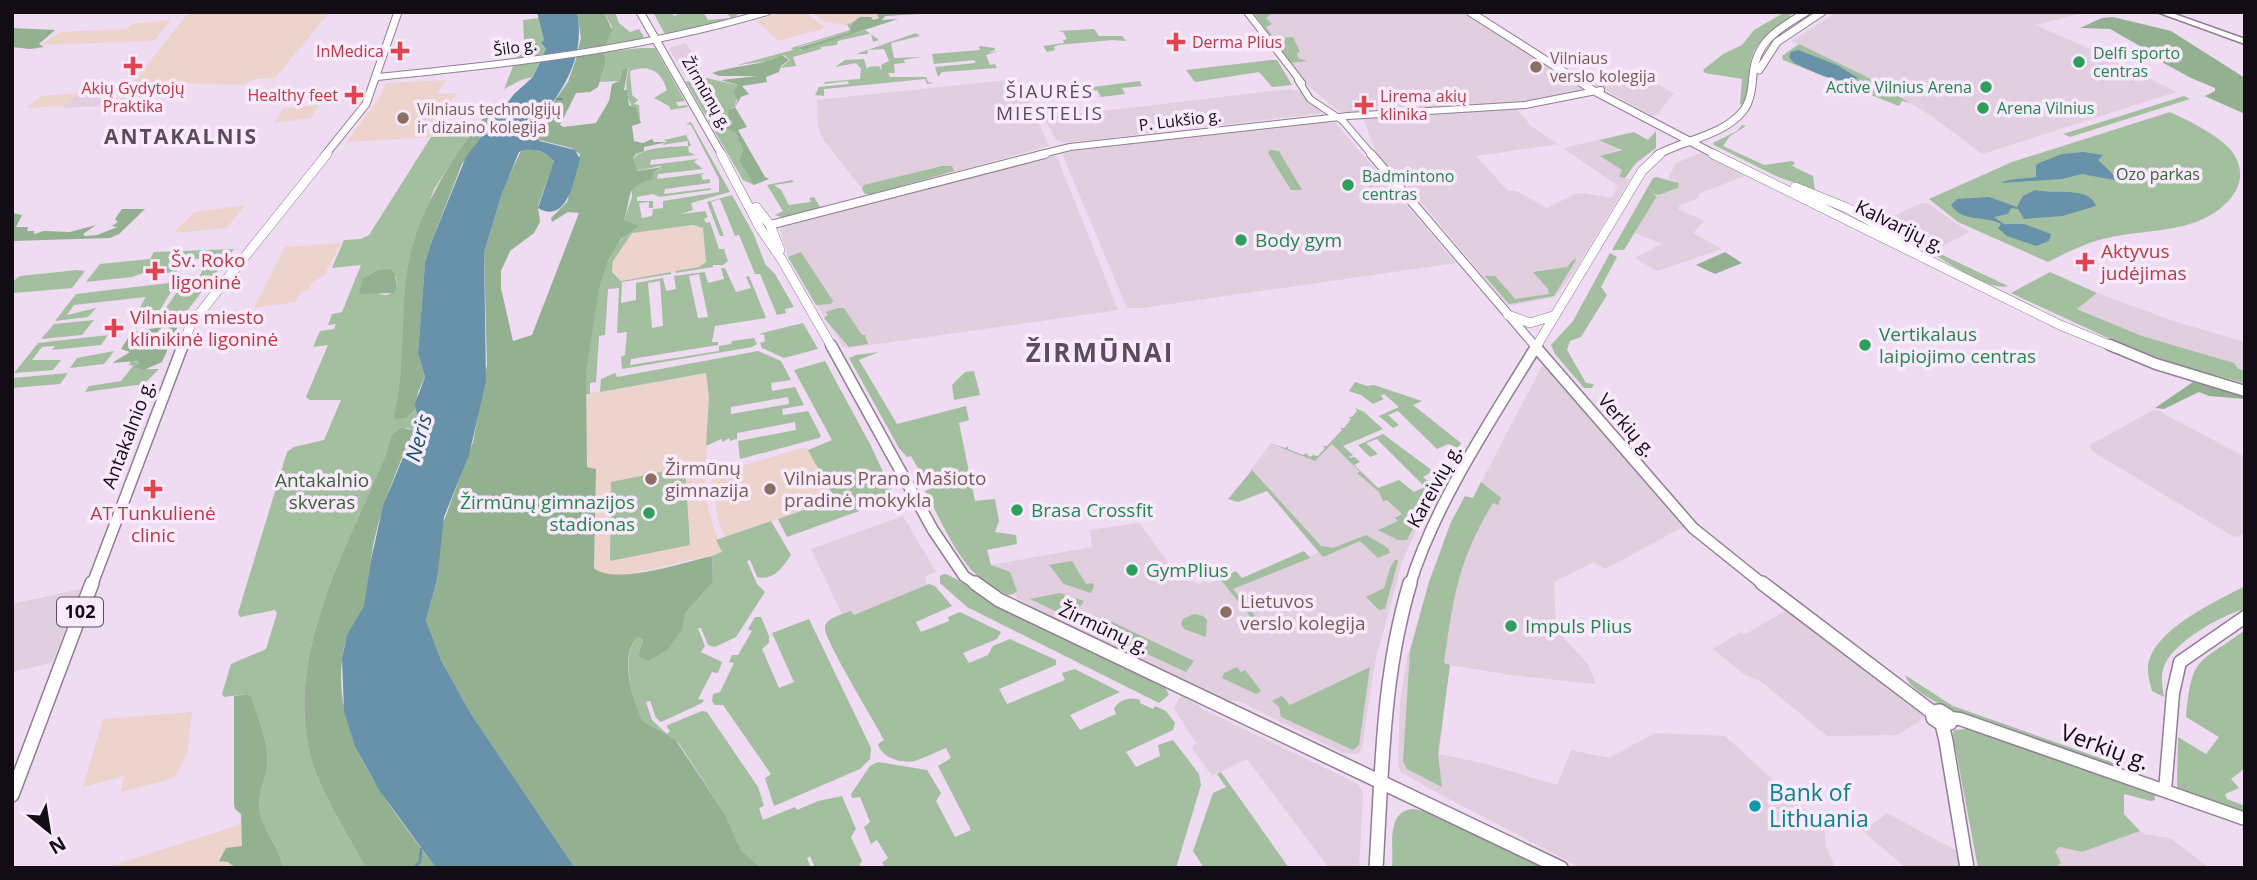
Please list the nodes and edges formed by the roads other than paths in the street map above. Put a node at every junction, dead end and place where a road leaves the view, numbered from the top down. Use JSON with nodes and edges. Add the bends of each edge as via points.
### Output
{"nodes":[{"id":1,"x":398,"y":12,"type":"edge"},
{"id":2,"x":640,"y":12,"type":"edge"},
{"id":3,"x":767,"y":12,"type":"edge"},
{"id":4,"x":1247,"y":12,"type":"edge"},
{"id":5,"x":1470,"y":12,"type":"edge"},
{"id":6,"x":1806,"y":12,"type":"edge"},
{"id":7,"x":1822,"y":12,"type":"edge"},
{"id":8,"x":2154,"y":12,"type":"edge"},
{"id":9,"x":2161,"y":12,"type":"edge"},
{"id":10,"x":2175,"y":12,"type":"edge"},
{"id":11,"x":2227,"y":34,"type":"junction"},
{"id":12,"x":2245,"y":39,"type":"edge"},
{"id":13,"x":657,"y":41,"type":"junction"},
{"id":14,"x":377,"y":77,"type":"junction"},
{"id":15,"x":1597,"y":90,"type":"junction"},
{"id":16,"x":1337,"y":117,"type":"junction"},
{"id":17,"x":1692,"y":141,"type":"junction"},
{"id":18,"x":765,"y":226,"type":"junction"},
{"id":19,"x":1508,"y":315,"type":"junction"},
{"id":20,"x":1553,"y":316,"type":"junction"},
{"id":21,"x":1535,"y":346,"type":"junction"},
{"id":22,"x":1523,"y":366,"type":"junction"},
{"id":23,"x":1552,"y":367,"type":"junction"},
{"id":24,"x":2245,"y":389,"type":"edge"},
{"id":25,"x":2245,"y":617,"type":"edge"},
{"id":26,"x":1946,"y":721,"type":"junction"},
{"id":27,"x":1382,"y":782,"type":"junction"},
{"id":28,"x":2165,"y":791,"type":"junction"},
{"id":29,"x":12,"y":795,"type":"edge"},
{"id":30,"x":2245,"y":819,"type":"edge"},
{"id":31,"x":1376,"y":868,"type":"edge"},
{"id":32,"x":1561,"y":868,"type":"edge"},
{"id":33,"x":1967,"y":868,"type":"edge"}],
"edges":[{"from":1,"to":14,"type":"main road","name":"Antakalnio g.","number":"102"},
{"from":2,"to":13,"type":"main road","name":"Žirmūnų g."},
{"from":3,"to":13,"type":"main road","name":"Šilo g."},
{"from":4,"to":16,"type":"main road","name":"Verkių g.","via":[[1306,94]]},
{"from":5,"to":15,"type":"main road","name":"Kalvarijų g."},
{"from":6,"to":17,"type":"main road","via":[[1760,46],[1743,111]]},
{"from":7,"to":17,"type":"main road","via":[[1778,39],[1765,53],[1749,113],[1728,129]]},
{"from":8,"to":11,"type":"highway"},
{"from":9,"to":11,"type":"highway"},
{"from":10,"to":11,"type":"highway"},
{"from":11,"to":12,"type":"highway"},
{"from":13,"to":14,"type":"main road","name":"Šilo g."},
{"from":13,"to":18,"type":"main road","name":"Žirmūnų g."},
{"from":14,"to":29,"type":"main road","name":"Antakalnio g.","number":"102","via":[[363,108],[191,324]]},
{"from":15,"to":16,"type":"main road","name":"P. Lukšio g.","via":[[1525,105]]},
{"from":15,"to":17,"type":"main road","name":"Kalvarijų g."},
{"from":16,"to":18,"type":"main road","name":"P. Lukšio g.","via":[[1057,149]]},
{"from":16,"to":19,"type":"main road","name":"Verkių g."},
{"from":17,"to":20,"type":"main road","name":"Kareivių g.","via":[[1648,165],[1636,180]]},
{"from":17,"to":24,"type":"main road","name":"Kalvarijų g.","via":[[1847,208],[1954,269],[2077,330]]},
{"from":18,"to":27,"type":"main road","name":"Žirmūnų g.","via":[[918,505],[970,581],[999,600]]},
{"from":19,"to":20,"type":"main road","via":[[1530,323]]},
{"from":19,"to":21,"type":"main road","name":"Verkių g."},
{"from":20,"to":21,"type":"main road","name":"Kareivių g."},
{"from":21,"to":22,"type":"main road","name":"Kareivių g."},
{"from":21,"to":23,"type":"main road","name":"Verkių g."},
{"from":22,"to":23,"type":"main road","via":[[1538,361]]},
{"from":22,"to":27,"type":"main road","name":"Kareivių g.","via":[[1438,515],[1406,592],[1386,695]]},
{"from":23,"to":26,"type":"main road","name":"Verkių g.","via":[[1697,532],[1932,712],[1933,718]]},
{"from":25,"to":28,"type":"main road","via":[[2180,662]]},
{"from":26,"to":28,"type":"main road","name":"Verkių g.","via":[[1960,719]]},
{"from":26,"to":33,"type":"main road"},
{"from":27,"to":31,"type":"main road","name":"Kareivių g."},
{"from":27,"to":32,"type":"main road","name":"Žirmūnų g."},
{"from":28,"to":30,"type":"main road","name":"Verkių g."}]}
